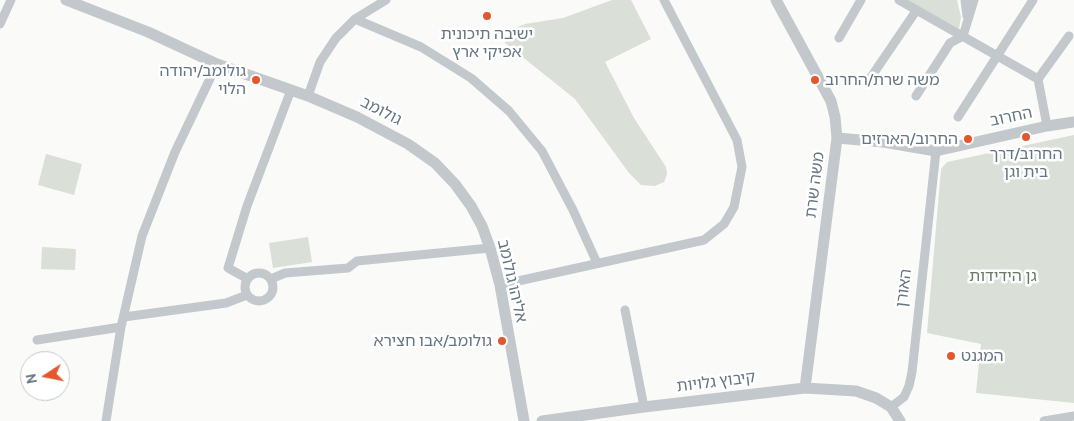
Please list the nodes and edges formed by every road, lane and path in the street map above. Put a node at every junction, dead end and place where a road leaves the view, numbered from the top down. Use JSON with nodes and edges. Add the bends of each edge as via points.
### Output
{"nodes":[{"id":1,"x":12,"y":0,"type":"edge"},
{"id":2,"x":66,"y":0,"type":"edge"},
{"id":3,"x":386,"y":0,"type":"edge"},
{"id":4,"x":664,"y":0,"type":"edge"},
{"id":5,"x":776,"y":0,"type":"edge"},
{"id":6,"x":861,"y":0,"type":"edge"},
{"id":7,"x":899,"y":0,"type":"edge"},
{"id":8,"x":965,"y":0,"type":"edge"},
{"id":9,"x":974,"y":0,"type":"edge"},
{"id":10,"x":1033,"y":0,"type":"edge"},
{"id":11,"x":916,"y":11,"type":"junction"},
{"id":12,"x":355,"y":19,"type":"junction"},
{"id":13,"x":0,"y":24,"type":"edge"},
{"id":14,"x":963,"y":36,"type":"junction"},
{"id":15,"x":1069,"y":36,"type":"dead end"},
{"id":16,"x":840,"y":38,"type":"dead end"},
{"id":17,"x":998,"y":55,"type":"junction"},
{"id":18,"x":217,"y":64,"type":"junction"},
{"id":19,"x":1038,"y":79,"type":"junction"},
{"id":20,"x":870,"y":80,"type":"dead end"},
{"id":21,"x":291,"y":90,"type":"junction"},
{"id":22,"x":308,"y":96,"type":"junction"},
{"id":23,"x":916,"y":96,"type":"dead end"},
{"id":24,"x":958,"y":116,"type":"dead end"},
{"id":25,"x":1074,"y":122,"type":"edge"},
{"id":26,"x":1047,"y":126,"type":"junction"},
{"id":27,"x":837,"y":138,"type":"junction"},
{"id":28,"x":936,"y":151,"type":"junction"},
{"id":29,"x":435,"y":163,"type":"joint"},
{"id":30,"x":490,"y":248,"type":"junction"},
{"id":31,"x":597,"y":263,"type":"junction"},
{"id":32,"x":248,"y":279,"type":"junction"},
{"id":33,"x":271,"y":279,"type":"junction"},
{"id":34,"x":500,"y":285,"type":"junction"},
{"id":35,"x":247,"y":295,"type":"junction"},
{"id":36,"x":625,"y":310,"type":"dead end"},
{"id":37,"x":124,"y":317,"type":"junction"},
{"id":38,"x":121,"y":327,"type":"junction"},
{"id":39,"x":37,"y":340,"type":"dead end"},
{"id":40,"x":805,"y":388,"type":"junction"},
{"id":41,"x":644,"y":407,"type":"junction"},
{"id":42,"x":891,"y":407,"type":"junction"},
{"id":43,"x":1074,"y":416,"type":"edge"},
{"id":44,"x":106,"y":421,"type":"edge"},
{"id":45,"x":524,"y":421,"type":"edge"},
{"id":46,"x":546,"y":421,"type":"edge"},
{"id":47,"x":900,"y":421,"type":"edge"},
{"id":48,"x":1044,"y":421,"type":"edge"}],
"edges":[{"from":1,"to":13,"type":"street"},
{"from":2,"to":18,"type":"street","via":[[148,32]]},
{"from":3,"to":12,"type":"street"},
{"from":4,"to":31,"type":"street","via":[[737,140],[742,167],[734,207],[724,224],[704,240]]},
{"from":5,"to":27,"type":"street","name":"משה שרת","via":[[831,101]]},
{"from":6,"to":16,"type":"street"},
{"from":7,"to":11,"type":"street"},
{"from":8,"to":14,"type":"street","via":[[968,14]]},
{"from":9,"to":14,"type":"street"},
{"from":10,"to":17,"type":"street"},
{"from":11,"to":14,"type":"street"},
{"from":11,"to":20,"type":"street"},
{"from":12,"to":22,"type":"street","via":[[336,38],[320,62]]},
{"from":12,"to":31,"type":"street","via":[[421,47],[471,78],[509,111],[542,151]]},
{"from":14,"to":17,"type":"street"},
{"from":14,"to":23,"type":"street","via":[[950,43]]},
{"from":15,"to":19,"type":"street"},
{"from":17,"to":19,"type":"street"},
{"from":17,"to":24,"type":"street"},
{"from":18,"to":21,"type":"street"},
{"from":18,"to":37,"type":"street","via":[[175,152],[142,236]]},
{"from":19,"to":26,"type":"street"},
{"from":21,"to":22,"type":"street"},
{"from":21,"to":32,"type":"street","via":[[228,268]]},
{"from":22,"to":29,"type":"street","name":"גולומב","via":[[357,117],[408,144]]},
{"from":25,"to":26,"type":"street","name":"החרוב"},
{"from":26,"to":28,"type":"street","name":"החרוב"},
{"from":27,"to":28,"type":"street","name":"החרוב"},
{"from":27,"to":40,"type":"street","name":"משה שרת"},
{"from":28,"to":42,"type":"street","name":"האורן","via":[[912,372],[904,397]]},
{"from":29,"to":30,"type":"street","name":"אליהו גולומב","via":[[471,206]]},
{"from":30,"to":33,"type":"street","via":[[356,261],[348,268],[285,273]]},
{"from":30,"to":34,"type":"street","name":"אליהו גולומב"},
{"from":31,"to":34,"type":"street"},
{"from":32,"to":33,"type":"street","via":[[254,274],[264,273]]},
{"from":32,"to":35,"type":"street","via":[[245,285]]},
{"from":33,"to":35,"type":"street","via":[[273,292],[268,299],[259,302]]},
{"from":34,"to":45,"type":"street","name":"אליהו גולומב"},
{"from":35,"to":37,"type":"street","via":[[226,304]]},
{"from":36,"to":41,"type":"street"},
{"from":37,"to":38,"type":"street"},
{"from":38,"to":39,"type":"street"},
{"from":38,"to":44,"type":"street"},
{"from":40,"to":41,"type":"street","name":"קיבוץ גלויות"},
{"from":40,"to":42,"type":"street","name":"קיבוץ גלויות","via":[[856,391]]},
{"from":41,"to":46,"type":"street","name":"קיבוץ גלויות"},
{"from":42,"to":47,"type":"street"},
{"from":43,"to":48,"type":"street"}]}
